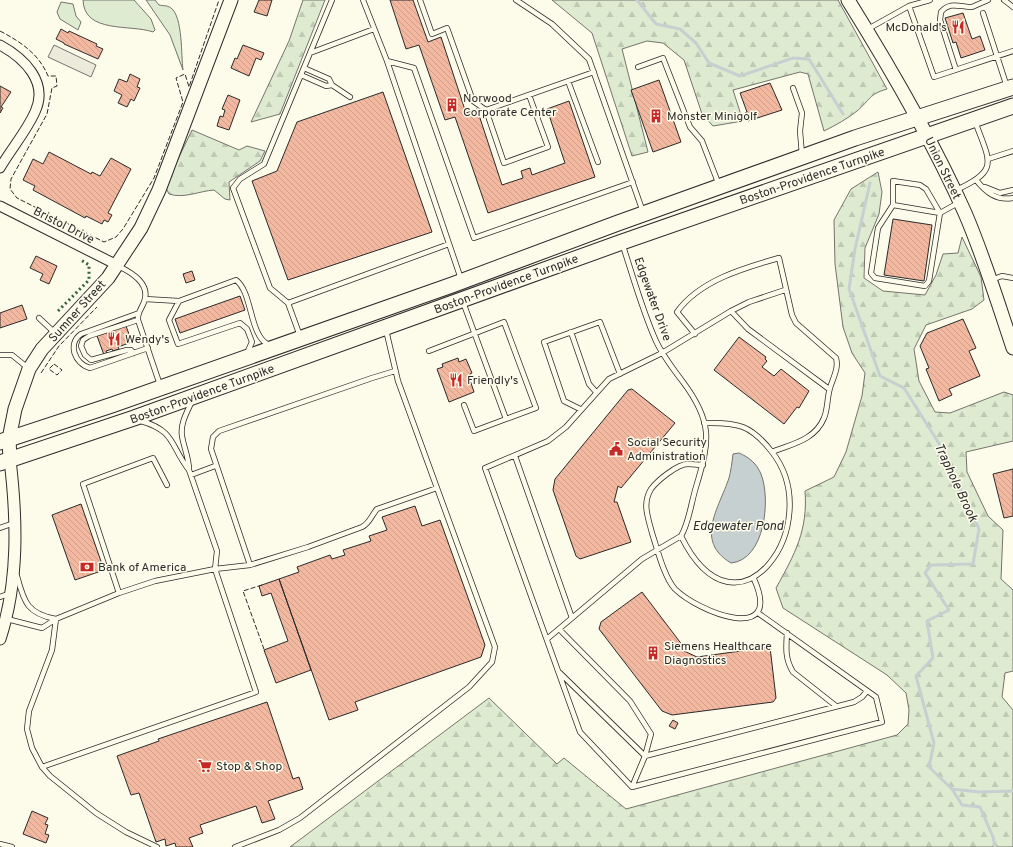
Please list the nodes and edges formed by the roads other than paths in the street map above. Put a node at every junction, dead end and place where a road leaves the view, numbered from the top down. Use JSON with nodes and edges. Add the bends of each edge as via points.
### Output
{"nodes":[{"id":1,"x":231,"y":0,"type":"edge"},
{"id":2,"x":332,"y":0,"type":"edge"},
{"id":3,"x":364,"y":0,"type":"edge"},
{"id":4,"x":420,"y":0,"type":"edge"},
{"id":5,"x":516,"y":0,"type":"edge"},
{"id":6,"x":848,"y":0,"type":"edge"},
{"id":7,"x":930,"y":0,"type":"edge"},
{"id":8,"x":964,"y":0,"type":"edge"},
{"id":9,"x":988,"y":0,"type":"edge"},
{"id":10,"x":1004,"y":0,"type":"edge"},
{"id":11,"x":1011,"y":0,"type":"edge"},
{"id":12,"x":960,"y":4,"type":"junction"},
{"id":13,"x":909,"y":6,"type":"junction"},
{"id":14,"x":1013,"y":8,"type":"edge"},
{"id":15,"x":983,"y":13,"type":"dead end"},
{"id":16,"x":374,"y":29,"type":"junction"},
{"id":17,"x":867,"y":30,"type":"junction"},
{"id":18,"x":0,"y":45,"type":"edge"},
{"id":19,"x":1013,"y":52,"type":"edge"},
{"id":20,"x":310,"y":53,"type":"junction"},
{"id":21,"x":997,"y":57,"type":"junction"},
{"id":22,"x":387,"y":61,"type":"junction"},
{"id":23,"x":638,"y":66,"type":"dead end"},
{"id":24,"x":304,"y":68,"type":"junction"},
{"id":25,"x":956,"y":70,"type":"junction"},
{"id":26,"x":594,"y":72,"type":"junction"},
{"id":27,"x":300,"y":75,"type":"junction"},
{"id":28,"x":568,"y":81,"type":"junction"},
{"id":29,"x":332,"y":85,"type":"junction"},
{"id":30,"x":1010,"y":87,"type":"edge"},
{"id":31,"x":793,"y":88,"type":"dead end"},
{"id":32,"x":529,"y":95,"type":"junction"},
{"id":33,"x":350,"y":97,"type":"dead end"},
{"id":34,"x":1013,"y":106,"type":"edge"},
{"id":35,"x":486,"y":110,"type":"junction"},
{"id":36,"x":917,"y":117,"type":"junction"},
{"id":37,"x":975,"y":119,"type":"junction"},
{"id":38,"x":927,"y":136,"type":"junction"},
{"id":39,"x":1013,"y":151,"type":"edge"},
{"id":40,"x":802,"y":157,"type":"junction"},
{"id":41,"x":988,"y":159,"type":"junction"},
{"id":42,"x":598,"y":162,"type":"dead end"},
{"id":43,"x":0,"y":168,"type":"edge"},
{"id":44,"x":976,"y":180,"type":"junction"},
{"id":45,"x":633,"y":182,"type":"junction"},
{"id":46,"x":719,"y":187,"type":"junction"},
{"id":47,"x":1013,"y":190,"type":"edge"},
{"id":48,"x":957,"y":197,"type":"junction"},
{"id":49,"x":1013,"y":198,"type":"edge"},
{"id":50,"x":0,"y":206,"type":"edge"},
{"id":51,"x":893,"y":206,"type":"junction"},
{"id":52,"x":940,"y":213,"type":"junction"},
{"id":53,"x":643,"y":214,"type":"junction"},
{"id":54,"x":622,"y":242,"type":"junction"},
{"id":55,"x":449,"y":244,"type":"junction"},
{"id":56,"x":117,"y":265,"type":"junction"},
{"id":57,"x":1013,"y":278,"type":"edge"},
{"id":58,"x":989,"y":280,"type":"junction"},
{"id":59,"x":462,"y":281,"type":"junction"},
{"id":60,"x":786,"y":290,"type":"junction"},
{"id":61,"x":145,"y":299,"type":"junction"},
{"id":62,"x":462,"y":300,"type":"junction"},
{"id":63,"x":178,"y":301,"type":"junction"},
{"id":64,"x":288,"y":303,"type":"junction"},
{"id":65,"x":730,"y":311,"type":"junction"},
{"id":66,"x":139,"y":313,"type":"junction"},
{"id":67,"x":39,"y":318,"type":"dead end"},
{"id":68,"x":138,"y":320,"type":"junction"},
{"id":69,"x":385,"y":328,"type":"junction"},
{"id":70,"x":571,"y":332,"type":"junction"},
{"id":71,"x":56,"y":334,"type":"junction"},
{"id":72,"x":475,"y":334,"type":"junction"},
{"id":73,"x":695,"y":334,"type":"junction"},
{"id":74,"x":301,"y":338,"type":"junction"},
{"id":75,"x":277,"y":346,"type":"junction"},
{"id":76,"x":148,"y":348,"type":"junction"},
{"id":77,"x":1013,"y":348,"type":"edge"},
{"id":78,"x":429,"y":351,"type":"dead end"},
{"id":79,"x":134,"y":353,"type":"junction"},
{"id":80,"x":662,"y":353,"type":"junction"},
{"id":81,"x":0,"y":355,"type":"edge"},
{"id":82,"x":240,"y":360,"type":"junction"},
{"id":83,"x":29,"y":369,"type":"junction"},
{"id":84,"x":396,"y":371,"type":"junction"},
{"id":85,"x":620,"y":374,"type":"junction"},
{"id":86,"x":161,"y":387,"type":"junction"},
{"id":87,"x":830,"y":389,"type":"junction"},
{"id":88,"x":596,"y":392,"type":"junction"},
{"id":89,"x":194,"y":397,"type":"junction"},
{"id":90,"x":464,"y":405,"type":"dead end"},
{"id":91,"x":580,"y":409,"type":"junction"},
{"id":92,"x":134,"y":418,"type":"junction"},
{"id":93,"x":506,"y":419,"type":"junction"},
{"id":94,"x":704,"y":423,"type":"junction"},
{"id":95,"x":5,"y":441,"type":"edge"},
{"id":96,"x":772,"y":452,"type":"junction"},
{"id":97,"x":515,"y":456,"type":"junction"},
{"id":98,"x":5,"y":461,"type":"edge"},
{"id":99,"x":703,"y":465,"type":"junction"},
{"id":100,"x":215,"y":466,"type":"junction"},
{"id":101,"x":189,"y":470,"type":"junction"},
{"id":102,"x":191,"y":475,"type":"junction"},
{"id":103,"x":167,"y":484,"type":"dead end"},
{"id":104,"x":437,"y":488,"type":"junction"},
{"id":105,"x":14,"y":523,"type":"junction"},
{"id":106,"x":0,"y":528,"type":"edge"},
{"id":107,"x":681,"y":536,"type":"junction"},
{"id":108,"x":657,"y":549,"type":"junction"},
{"id":109,"x":13,"y":565,"type":"junction"},
{"id":110,"x":250,"y":565,"type":"junction"},
{"id":111,"x":215,"y":569,"type":"junction"},
{"id":112,"x":754,"y":579,"type":"junction"},
{"id":113,"x":12,"y":593,"type":"junction"},
{"id":114,"x":119,"y":593,"type":"junction"},
{"id":115,"x":0,"y":597,"type":"edge"},
{"id":116,"x":758,"y":613,"type":"junction"},
{"id":117,"x":572,"y":618,"type":"junction"},
{"id":118,"x":56,"y":619,"type":"junction"},
{"id":119,"x":2,"y":629,"type":"edge"},
{"id":120,"x":559,"y":629,"type":"junction"},
{"id":121,"x":787,"y":634,"type":"junction"},
{"id":122,"x":547,"y":639,"type":"junction"},
{"id":123,"x":559,"y":672,"type":"junction"},
{"id":124,"x":867,"y":691,"type":"junction"},
{"id":125,"x":836,"y":706,"type":"junction"},
{"id":126,"x":645,"y":756,"type":"junction"},
{"id":127,"x":42,"y":767,"type":"junction"},
{"id":128,"x":632,"y":787,"type":"junction"},
{"id":129,"x":0,"y":844,"type":"edge"},
{"id":130,"x":12,"y":847,"type":"edge"},
{"id":131,"x":157,"y":847,"type":"edge"},
{"id":132,"x":235,"y":847,"type":"edge"}],
"edges":[{"from":1,"to":56,"type":"main road","name":"Sumner Street","via":[[159,190],[141,228]]},
{"from":2,"to":20,"type":"lane"},
{"from":3,"to":16,"type":"lane"},
{"from":4,"to":35,"type":"lane","via":[[432,34],[447,28],[473,101]]},
{"from":5,"to":26,"type":"lane","via":[[552,24],[589,59]]},
{"from":6,"to":17,"type":"main road","name":"Union Street"},
{"from":7,"to":13,"type":"lane"},
{"from":8,"to":12,"type":"lane"},
{"from":9,"to":12,"type":"lane","via":[[972,7]]},
{"from":10,"to":14,"type":"lane"},
{"from":11,"to":14,"type":"lane"},
{"from":12,"to":25,"type":"lane","via":[[947,7],[940,12]]},
{"from":13,"to":17,"type":"lane"},
{"from":13,"to":25,"type":"lane","via":[[934,77]]},
{"from":15,"to":21,"type":"lane"},
{"from":16,"to":20,"type":"lane"},
{"from":16,"to":22,"type":"lane"},
{"from":17,"to":36,"type":"main road","name":"Union Street"},
{"from":18,"to":43,"type":"street","via":[[27,64],[35,79],[38,97],[34,114]]},
{"from":19,"to":21,"type":"lane"},
{"from":20,"to":24,"type":"lane"},
{"from":21,"to":25,"type":"lane"},
{"from":21,"to":30,"type":"lane"},
{"from":22,"to":45,"type":"lane","via":[[414,68],[474,238]]},
{"from":22,"to":55,"type":"lane"},
{"from":23,"to":46,"type":"lane","via":[[663,58],[690,127],[702,141]]},
{"from":24,"to":27,"type":"lane"},
{"from":24,"to":29,"type":"lane","via":[[329,80]]},
{"from":26,"to":28,"type":"lane"},
{"from":26,"to":45,"type":"lane"},
{"from":27,"to":29,"type":"lane","via":[[326,86]]},
{"from":27,"to":64,"type":"lane","via":[[264,164],[240,179],[233,188],[270,288]]},
{"from":28,"to":32,"type":"lane"},
{"from":28,"to":42,"type":"lane"},
{"from":29,"to":33,"type":"lane"},
{"from":30,"to":36,"type":"main road","name":"Boston-Providence Turnpike"},
{"from":31,"to":40,"type":"lane","via":[[802,113]]},
{"from":32,"to":35,"type":"lane"},
{"from":32,"to":35,"type":"lane","via":[[548,147],[504,163]]},
{"from":34,"to":37,"type":"main road","name":"Boston-Providence Turnpike"},
{"from":36,"to":38,"type":"main road","name":"Union Street"},
{"from":36,"to":40,"type":"main road","name":"Boston-Providence Turnpike"},
{"from":37,"to":38,"type":"main road","name":"Boston-Providence Turnpike"},
{"from":37,"to":41,"type":"lane"},
{"from":38,"to":48,"type":"main road","name":"Union Street"},
{"from":38,"to":54,"type":"main road","name":"Boston-Providence Turnpike"},
{"from":39,"to":41,"type":"lane"},
{"from":40,"to":46,"type":"main road","name":"Boston-Providence Turnpike"},
{"from":41,"to":44,"type":"lane","via":[[987,169]]},
{"from":44,"to":47,"type":"lane","via":[[985,188],[996,192]]},
{"from":44,"to":48,"type":"lane"},
{"from":44,"to":49,"type":"lane","via":[[991,196],[1001,199]]},
{"from":45,"to":53,"type":"lane"},
{"from":46,"to":53,"type":"main road","name":"Boston-Providence Turnpike"},
{"from":48,"to":52,"type":"lane"},
{"from":48,"to":58,"type":"main road","name":"Union Street"},
{"from":50,"to":56,"type":"street","name":"Bristol Drive"},
{"from":51,"to":52,"type":"lane"},
{"from":51,"to":52,"type":"lane","via":[[892,181],[920,185],[926,189]]},
{"from":51,"to":52,"type":"lane","via":[[878,228],[871,272],[875,278],[925,286],[930,281]]},
{"from":53,"to":59,"type":"main road","name":"Boston-Providence Turnpike"},
{"from":54,"to":62,"type":"main road","name":"Boston-Providence Turnpike"},
{"from":54,"to":80,"type":"lane","name":"Edgewater Drive"},
{"from":55,"to":59,"type":"lane"},
{"from":55,"to":64,"type":"lane"},
{"from":56,"to":61,"type":"lane","via":[[140,280]]},
{"from":56,"to":71,"type":"main road","name":"Sumner Street","via":[[96,292]]},
{"from":57,"to":58,"type":"lane","via":[[1002,276]]},
{"from":58,"to":77,"type":"main road","name":"Union Street"},
{"from":59,"to":74,"type":"main road","name":"Boston-Providence Turnpike"},
{"from":60,"to":65,"type":"lane"},
{"from":60,"to":73,"type":"lane","via":[[779,258],[746,267],[715,281],[676,312]]},
{"from":60,"to":87,"type":"lane","via":[[796,323],[836,358],[838,365]]},
{"from":61,"to":63,"type":"lane"},
{"from":61,"to":66,"type":"lane"},
{"from":62,"to":69,"type":"main road","name":"Boston-Providence Turnpike"},
{"from":62,"to":72,"type":"lane"},
{"from":63,"to":75,"type":"lane","via":[[238,281],[261,338],[267,344]]},
{"from":63,"to":82,"type":"lane","via":[[169,320],[178,344],[234,323],[241,323],[247,329],[252,342],[250,349]]},
{"from":64,"to":74,"type":"lane"},
{"from":65,"to":73,"type":"lane"},
{"from":65,"to":87,"type":"lane","via":[[748,329]]},
{"from":66,"to":68,"type":"lane"},
{"from":66,"to":79,"type":"lane","via":[[84,332],[76,338],[74,345],[80,362],[90,368]]},
{"from":67,"to":71,"type":"lane"},
{"from":68,"to":76,"type":"lane"},
{"from":68,"to":79,"type":"lane","via":[[89,336],[83,340],[81,346],[91,360],[126,350]]},
{"from":69,"to":84,"type":"lane"},
{"from":69,"to":89,"type":"main road","name":"Boston-Providence Turnpike"},
{"from":70,"to":85,"type":"lane","via":[[600,322]]},
{"from":70,"to":88,"type":"lane","via":[[589,384]]},
{"from":70,"to":91,"type":"lane","via":[[544,342],[564,401]]},
{"from":71,"to":83,"type":"main road","name":"Sumner Street"},
{"from":72,"to":78,"type":"lane"},
{"from":72,"to":93,"type":"lane"},
{"from":72,"to":93,"type":"lane","via":[[504,322],[536,408]]},
{"from":73,"to":80,"type":"lane"},
{"from":74,"to":75,"type":"main road","name":"Boston-Providence Turnpike"},
{"from":75,"to":82,"type":"main road","name":"Boston-Providence Turnpike"},
{"from":76,"to":79,"type":"lane"},
{"from":76,"to":86,"type":"lane"},
{"from":80,"to":85,"type":"lane"},
{"from":80,"to":94,"type":"lane","name":"Edgewater Drive","via":[[695,398],[703,414]]},
{"from":81,"to":83,"type":"lane","via":[[12,354]]},
{"from":82,"to":86,"type":"main road","name":"Boston-Providence Turnpike"},
{"from":83,"to":95,"type":"main road","name":"Sumner Street"},
{"from":84,"to":100,"type":"lane","via":[[219,431],[213,437],[211,449]]},
{"from":84,"to":104,"type":"lane"},
{"from":85,"to":88,"type":"lane","via":[[609,379]]},
{"from":86,"to":95,"type":"main road","name":"Boston-Providence Turnpike"},
{"from":87,"to":96,"type":"lane","via":[[825,417],[817,430],[810,437]]},
{"from":88,"to":91,"type":"lane"},
{"from":89,"to":92,"type":"main road","name":"Boston-Providence Turnpike"},
{"from":89,"to":101,"type":"lane","via":[[182,424]]},
{"from":90,"to":93,"type":"lane","via":[[474,431]]},
{"from":91,"to":97,"type":"lane","via":[[566,427],[548,441]]},
{"from":92,"to":98,"type":"main road","name":"Boston-Providence Turnpike"},
{"from":92,"to":101,"type":"lane","via":[[153,424],[167,434]]},
{"from":94,"to":96,"type":"lane","via":[[727,422],[739,425],[760,438]]},
{"from":94,"to":99,"type":"lane","name":"Edgewater Drive","via":[[707,444]]},
{"from":95,"to":98,"type":"main road","name":"Sumner Street"},
{"from":96,"to":112,"type":"lane","via":[[787,482],[790,497],[789,515],[779,550]]},
{"from":97,"to":117,"type":"lane"},
{"from":97,"to":122,"type":"lane","via":[[485,468]]},
{"from":98,"to":105,"type":"street","name":"Sumner Street","via":[[15,501]]},
{"from":99,"to":107,"type":"lane","name":"Edgewater Drive","via":[[686,527]]},
{"from":99,"to":108,"type":"lane","via":[[686,464],[673,470],[655,483],[649,493],[645,506]]},
{"from":100,"to":102,"type":"lane"},
{"from":100,"to":110,"type":"lane"},
{"from":101,"to":102,"type":"lane"},
{"from":102,"to":111,"type":"lane","via":[[217,551]]},
{"from":103,"to":114,"type":"lane","via":[[153,458],[83,484]]},
{"from":104,"to":110,"type":"lane","via":[[377,509],[369,524],[362,527]]},
{"from":104,"to":132,"type":"lane","via":[[495,647],[492,662],[468,687],[300,818],[279,830]]},
{"from":105,"to":106,"type":"lane"},
{"from":105,"to":109,"type":"street","name":"Sumner Street"},
{"from":107,"to":108,"type":"lane"},
{"from":107,"to":112,"type":"lane","via":[[693,558],[704,570],[726,581],[741,583]]},
{"from":108,"to":116,"type":"lane","via":[[674,588],[685,598],[728,617],[746,618]]},
{"from":108,"to":117,"type":"lane"},
{"from":109,"to":113,"type":"street","name":"Sumner Street"},
{"from":109,"to":118,"type":"lane","via":[[20,590],[30,610]]},
{"from":110,"to":111,"type":"lane"},
{"from":111,"to":114,"type":"lane","via":[[155,581]]},
{"from":111,"to":127,"type":"lane","via":[[256,692]]},
{"from":112,"to":116,"type":"lane","via":[[761,598]]},
{"from":113,"to":115,"type":"lane"},
{"from":113,"to":119,"type":"street","name":"Sumner Street"},
{"from":114,"to":118,"type":"lane"},
{"from":116,"to":121,"type":"lane"},
{"from":117,"to":120,"type":"lane"},
{"from":118,"to":119,"type":"lane","via":[[42,628]]},
{"from":118,"to":127,"type":"lane","via":[[52,650],[29,712],[27,729],[32,748]]},
{"from":120,"to":122,"type":"lane"},
{"from":120,"to":126,"type":"lane","via":[[630,701],[651,734]]},
{"from":121,"to":124,"type":"lane"},
{"from":121,"to":125,"type":"lane","via":[[785,652],[793,672]]},
{"from":122,"to":123,"type":"lane"},
{"from":123,"to":126,"type":"lane"},
{"from":123,"to":128,"type":"lane","via":[[580,732]]},
{"from":124,"to":125,"type":"lane","via":[[854,702]]},
{"from":124,"to":128,"type":"lane","via":[[876,698],[882,722]]},
{"from":125,"to":126,"type":"lane"},
{"from":126,"to":128,"type":"lane"},
{"from":127,"to":131,"type":"lane","via":[[96,813]]},
{"from":129,"to":130,"type":"lane"}]}
